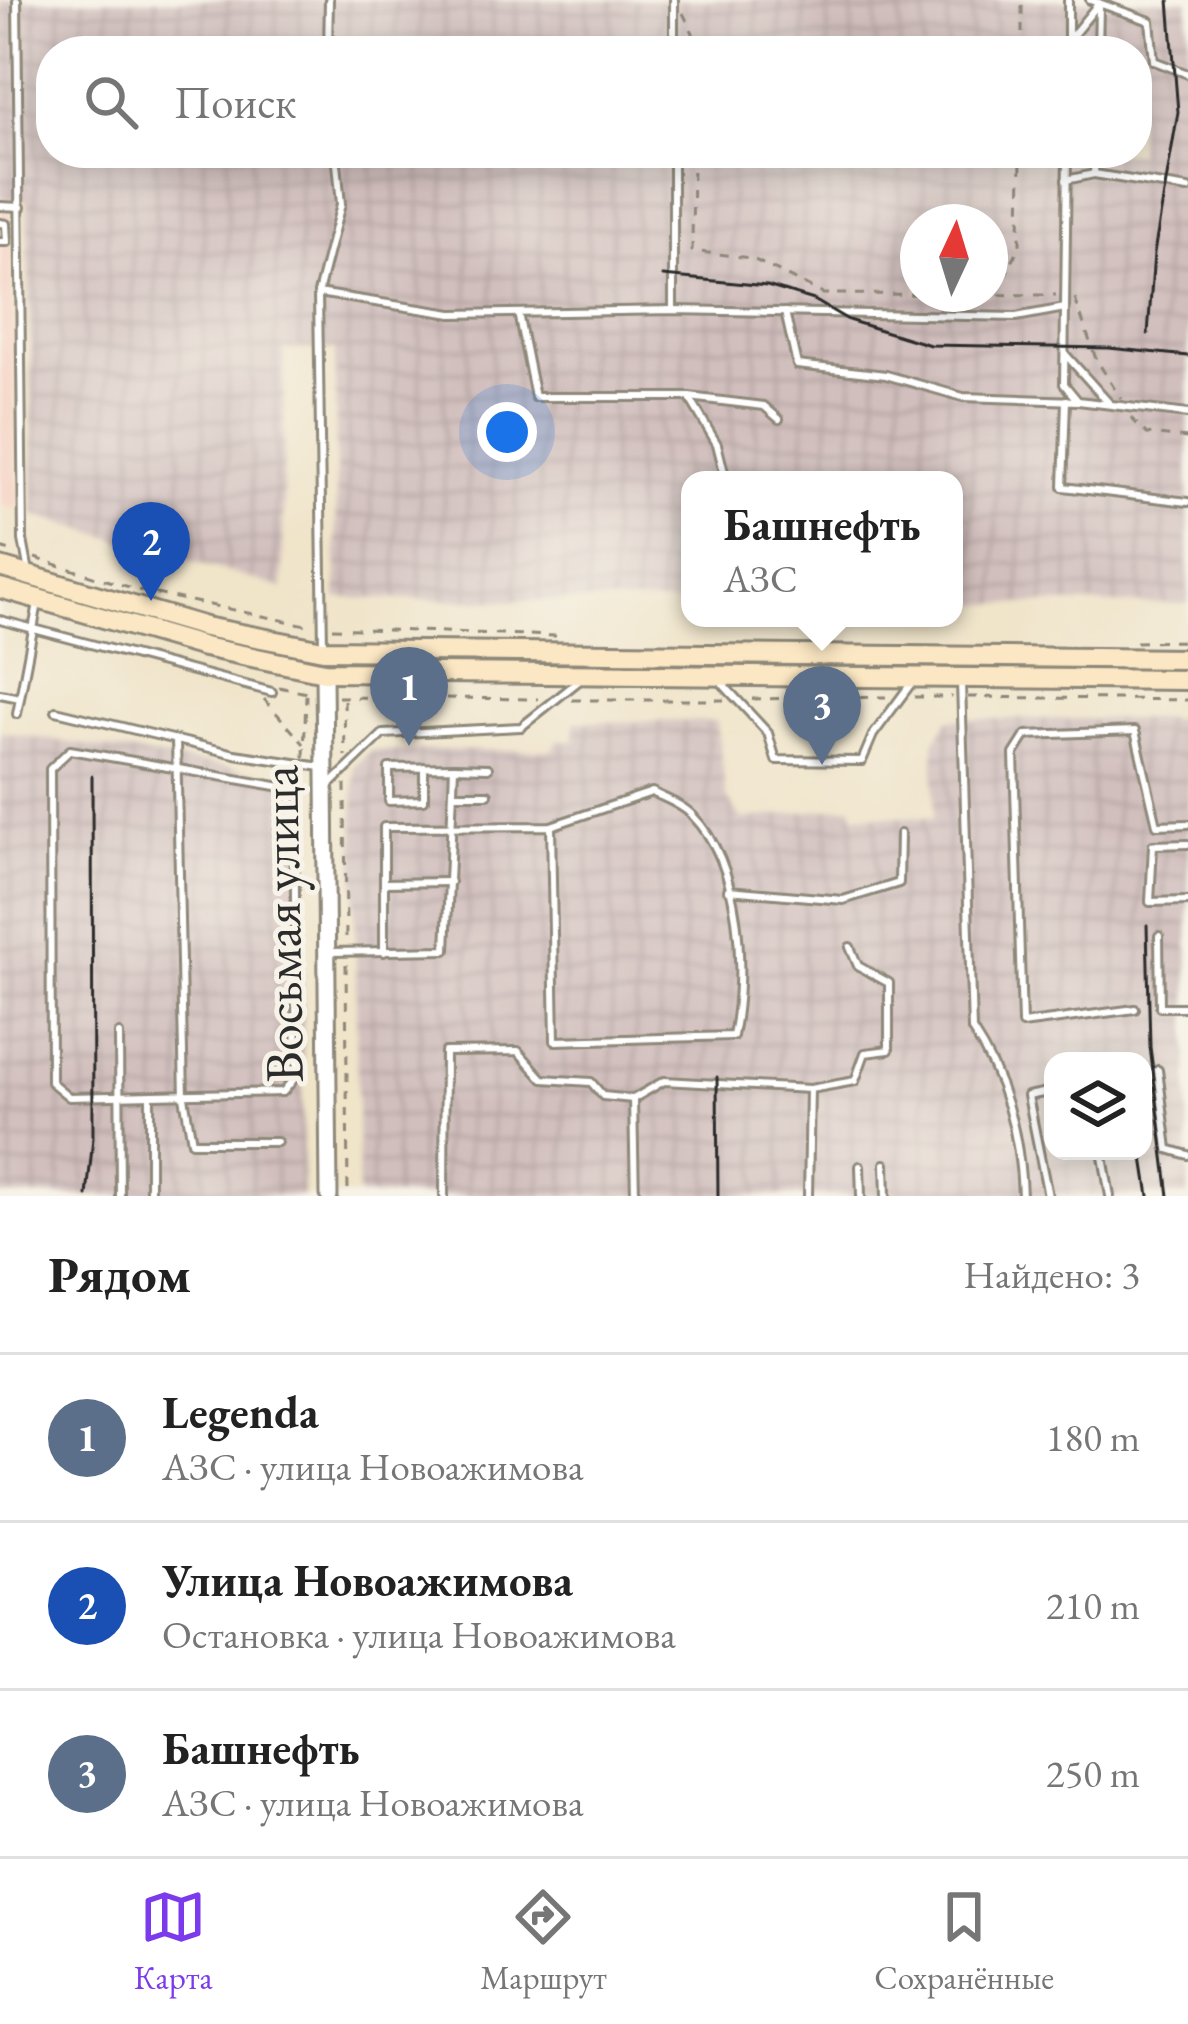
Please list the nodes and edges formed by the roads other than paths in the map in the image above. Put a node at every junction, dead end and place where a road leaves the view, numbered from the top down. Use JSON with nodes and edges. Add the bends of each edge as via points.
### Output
{"nodes":[{"id":1,"x":17,"y":0,"type":"edge"},
{"id":2,"x":329,"y":0,"type":"edge"},
{"id":3,"x":675,"y":0,"type":"edge"},
{"id":4,"x":1068,"y":0,"type":"edge"},
{"id":5,"x":1090,"y":0,"type":"edge"},
{"id":6,"x":1100,"y":3,"type":"junction"},
{"id":7,"x":328,"y":36,"type":"edge"},
{"id":8,"x":674,"y":36,"type":"edge"},
{"id":9,"x":1068,"y":36,"type":"edge"},
{"id":10,"x":1072,"y":36,"type":"edge"},
{"id":11,"x":1099,"y":36,"type":"edge"},
{"id":12,"x":1151,"y":36,"type":"edge"},
{"id":13,"x":1152,"y":42,"type":"edge"},
{"id":14,"x":1188,"y":74,"type":"edge"},
{"id":15,"x":337,"y":168,"type":"edge"},
{"id":16,"x":674,"y":168,"type":"edge"},
{"id":17,"x":1066,"y":168,"type":"edge"},
{"id":18,"x":1094,"y":168,"type":"edge"},
{"id":19,"x":1094,"y":174,"type":"junction"},
{"id":20,"x":1066,"y":180,"type":"junction"},
{"id":21,"x":1188,"y":189,"type":"edge"},
{"id":22,"x":0,"y":206,"type":"edge"},
{"id":23,"x":20,"y":207,"type":"junction"},
{"id":24,"x":0,"y":224,"type":"edge"},
{"id":25,"x":0,"y":242,"type":"edge"},
{"id":26,"x":318,"y":293,"type":"junction"},
{"id":27,"x":1065,"y":308,"type":"junction"},
{"id":28,"x":673,"y":310,"type":"junction"},
{"id":29,"x":785,"y":312,"type":"junction"},
{"id":30,"x":518,"y":313,"type":"junction"},
{"id":31,"x":1064,"y":352,"type":"junction"},
{"id":32,"x":689,"y":397,"type":"junction"},
{"id":33,"x":1066,"y":400,"type":"junction"},
{"id":34,"x":1078,"y":401,"type":"junction"},
{"id":35,"x":1110,"y":405,"type":"junction"},
{"id":36,"x":1188,"y":414,"type":"edge"},
{"id":37,"x":779,"y":419,"type":"dead end"},
{"id":38,"x":724,"y":471,"type":"edge"},
{"id":39,"x":1188,"y":502,"type":"edge"},
{"id":40,"x":27,"y":566,"type":"junction"},
{"id":41,"x":0,"y":567,"type":"edge"},
{"id":42,"x":0,"y":588,"type":"edge"},
{"id":43,"x":39,"y":600,"type":"junction"},
{"id":44,"x":0,"y":620,"type":"edge"},
{"id":45,"x":33,"y":629,"type":"junction"},
{"id":46,"x":323,"y":650,"type":"junction"},
{"id":47,"x":1188,"y":659,"type":"edge"},
{"id":48,"x":324,"y":672,"type":"junction"},
{"id":49,"x":583,"y":678,"type":"junction"},
{"id":50,"x":717,"y":678,"type":"junction"},
{"id":51,"x":915,"y":679,"type":"junction"},
{"id":52,"x":961,"y":679,"type":"junction"},
{"id":53,"x":1188,"y":680,"type":"edge"},
{"id":54,"x":272,"y":692,"type":"dead end"},
{"id":55,"x":0,"y":694,"type":"edge"},
{"id":56,"x":20,"y":698,"type":"junction"},
{"id":57,"x":56,"y":711,"type":"dead end"},
{"id":58,"x":17,"y":714,"type":"dead end"},
{"id":59,"x":176,"y":740,"type":"junction"},
{"id":60,"x":324,"y":767,"type":"junction"},
{"id":61,"x":424,"y":767,"type":"junction"},
{"id":62,"x":454,"y":767,"type":"junction"},
{"id":63,"x":176,"y":768,"type":"junction"},
{"id":64,"x":488,"y":768,"type":"dead end"},
{"id":65,"x":324,"y":790,"type":"junction"},
{"id":66,"x":453,"y":794,"type":"junction"},
{"id":67,"x":488,"y":794,"type":"dead end"},
{"id":68,"x":1188,"y":824,"type":"edge"},
{"id":69,"x":452,"y":826,"type":"junction"},
{"id":70,"x":551,"y":826,"type":"junction"},
{"id":71,"x":901,"y":834,"type":"dead end"},
{"id":72,"x":1188,"y":844,"type":"edge"},
{"id":73,"x":450,"y":882,"type":"junction"},
{"id":74,"x":384,"y":883,"type":"junction"},
{"id":75,"x":728,"y":890,"type":"junction"},
{"id":76,"x":1188,"y":902,"type":"edge"},
{"id":77,"x":1159,"y":935,"type":"dead end"},
{"id":78,"x":850,"y":947,"type":"dead end"},
{"id":79,"x":328,"y":952,"type":"junction"},
{"id":80,"x":384,"y":952,"type":"junction"},
{"id":81,"x":1188,"y":1007,"type":"edge"},
{"id":82,"x":1135,"y":1009,"type":"dead end"},
{"id":83,"x":119,"y":1034,"type":"dead end"},
{"id":84,"x":1158,"y":1070,"type":"dead end"},
{"id":85,"x":809,"y":1089,"type":"junction"},
{"id":86,"x":1044,"y":1093,"type":"edge"},
{"id":87,"x":120,"y":1097,"type":"junction"},
{"id":88,"x":150,"y":1097,"type":"junction"},
{"id":89,"x":184,"y":1097,"type":"junction"},
{"id":90,"x":633,"y":1099,"type":"junction"},
{"id":91,"x":277,"y":1142,"type":"dead end"},
{"id":92,"x":1188,"y":1155,"type":"edge"},
{"id":93,"x":1104,"y":1160,"type":"edge"},
{"id":94,"x":885,"y":1164,"type":"dead end"},
{"id":95,"x":860,"y":1166,"type":"dead end"},
{"id":96,"x":120,"y":1196,"type":"edge"},
{"id":97,"x":150,"y":1196,"type":"edge"},
{"id":98,"x":329,"y":1196,"type":"edge"},
{"id":99,"x":445,"y":1196,"type":"edge"},
{"id":100,"x":635,"y":1196,"type":"edge"},
{"id":101,"x":808,"y":1196,"type":"edge"},
{"id":102,"x":861,"y":1196,"type":"edge"},
{"id":103,"x":886,"y":1196,"type":"edge"},
{"id":104,"x":1022,"y":1196,"type":"edge"},
{"id":105,"x":1048,"y":1196,"type":"edge"},
{"id":106,"x":1110,"y":1196,"type":"edge"}],
"edges":[{"from":1,"to":23,"type":"lane"},
{"from":2,"to":7,"type":"lane"},
{"from":3,"to":8,"type":"lane"},
{"from":4,"to":9,"type":"lane"},
{"from":5,"to":6,"type":"lane"},
{"from":6,"to":10,"type":"lane"},
{"from":6,"to":11,"type":"lane"},
{"from":6,"to":12,"type":"lane","via":[[1150,21]]},
{"from":13,"to":14,"type":"lane","via":[[1154,62]]},
{"from":15,"to":26,"type":"lane","via":[[341,204]]},
{"from":16,"to":28,"type":"lane"},
{"from":17,"to":20,"type":"lane"},
{"from":18,"to":19,"type":"lane"},
{"from":19,"to":20,"type":"lane"},
{"from":19,"to":21,"type":"lane"},
{"from":20,"to":27,"type":"lane"},
{"from":22,"to":23,"type":"lane"},
{"from":23,"to":40,"type":"lane"},
{"from":24,"to":25,"type":"lane","via":[[7,242]]},
{"from":26,"to":30,"type":"lane","via":[[452,314]]},
{"from":26,"to":46,"type":"lane"},
{"from":27,"to":29,"type":"lane","via":[[1016,317]]},
{"from":27,"to":31,"type":"lane"},
{"from":28,"to":29,"type":"lane"},
{"from":28,"to":30,"type":"lane"},
{"from":29,"to":33,"type":"lane","via":[[797,365],[886,374],[963,397]]},
{"from":30,"to":32,"type":"lane","via":[[535,398]]},
{"from":31,"to":34,"type":"lane","via":[[1064,384]]},
{"from":31,"to":35,"type":"lane"},
{"from":32,"to":37,"type":"lane","via":[[764,406]]},
{"from":32,"to":38,"type":"lane"},
{"from":33,"to":34,"type":"lane"},
{"from":33,"to":39,"type":"lane","via":[[1063,487]]},
{"from":34,"to":35,"type":"lane"},
{"from":35,"to":36,"type":"lane"},
{"from":40,"to":41,"type":"main road"},
{"from":40,"to":46,"type":"main road","via":[[205,627]]},
{"from":42,"to":43,"type":"main road"},
{"from":43,"to":45,"type":"lane"},
{"from":43,"to":48,"type":"main road"},
{"from":44,"to":45,"type":"lane"},
{"from":45,"to":54,"type":"lane"},
{"from":45,"to":56,"type":"lane"},
{"from":46,"to":47,"type":"main road"},
{"from":46,"to":48,"type":"main road","name":"Восьмая улица"},
{"from":48,"to":49,"type":"main road"},
{"from":48,"to":60,"type":"street","name":"Восьмая улица"},
{"from":49,"to":50,"type":"main road"},
{"from":49,"to":65,"type":"lane","via":[[521,727],[383,734]]},
{"from":50,"to":51,"type":"main road"},
{"from":50,"to":51,"type":"lane","via":[[767,733],[776,760],[862,761]]},
{"from":51,"to":52,"type":"main road"},
{"from":52,"to":53,"type":"main road"},
{"from":52,"to":104,"type":"lane","via":[[972,1030],[997,1067],[1021,1152]]},
{"from":55,"to":56,"type":"lane"},
{"from":56,"to":58,"type":"lane"},
{"from":57,"to":59,"type":"lane"},
{"from":59,"to":60,"type":"lane"},
{"from":59,"to":63,"type":"lane"},
{"from":60,"to":65,"type":"street","name":"Восьмая улица"},
{"from":61,"to":61,"type":"lane","via":[[389,768],[389,801],[424,800]]},
{"from":61,"to":62,"type":"lane"},
{"from":62,"to":64,"type":"lane"},
{"from":62,"to":66,"type":"lane"},
{"from":63,"to":87,"type":"lane","via":[[70,750],[50,769],[51,1082],[69,1097]]},
{"from":63,"to":89,"type":"lane"},
{"from":63,"to":89,"type":"lane","via":[[282,787],[295,806],[297,1075],[283,1091]]},
{"from":65,"to":79,"type":"street","name":"Восьмая улица"},
{"from":66,"to":67,"type":"lane"},
{"from":66,"to":69,"type":"lane"},
{"from":68,"to":82,"type":"lane","via":[[1157,825],[1135,731],[1026,735],[1014,754],[1022,1024]]},
{"from":69,"to":70,"type":"lane"},
{"from":69,"to":73,"type":"lane"},
{"from":69,"to":74,"type":"lane","via":[[384,826]]},
{"from":70,"to":75,"type":"lane","via":[[652,792],[690,812],[710,837]]},
{"from":70,"to":75,"type":"lane","via":[[554,1041],[733,1036],[742,992]]},
{"from":71,"to":75,"type":"lane","via":[[899,883],[843,900]]},
{"from":72,"to":76,"type":"lane","via":[[1153,845],[1150,902]]},
{"from":73,"to":74,"type":"lane"},
{"from":73,"to":80,"type":"lane","via":[[446,950]]},
{"from":74,"to":80,"type":"lane"},
{"from":77,"to":81,"type":"lane","via":[[1160,1007]]},
{"from":78,"to":85,"type":"lane","via":[[858,966],[889,982],[889,1050],[865,1053],[855,1081]]},
{"from":79,"to":80,"type":"lane"},
{"from":79,"to":98,"type":"street","name":"Восьмая улица"},
{"from":83,"to":87,"type":"lane"},
{"from":84,"to":92,"type":"lane","via":[[1168,1149]]},
{"from":85,"to":90,"type":"lane","via":[[664,1081]]},
{"from":85,"to":101,"type":"lane"},
{"from":86,"to":105,"type":"lane","via":[[1028,1096]]},
{"from":87,"to":88,"type":"lane"},
{"from":87,"to":96,"type":"lane"},
{"from":88,"to":89,"type":"lane"},
{"from":88,"to":97,"type":"lane"},
{"from":89,"to":91,"type":"lane","via":[[192,1142]]},
{"from":90,"to":99,"type":"lane","via":[[602,1096],[591,1082],[543,1079],[518,1051],[445,1052]]},
{"from":90,"to":100,"type":"lane"},
{"from":93,"to":106,"type":"lane"},
{"from":94,"to":103,"type":"lane"},
{"from":95,"to":102,"type":"lane"}]}
